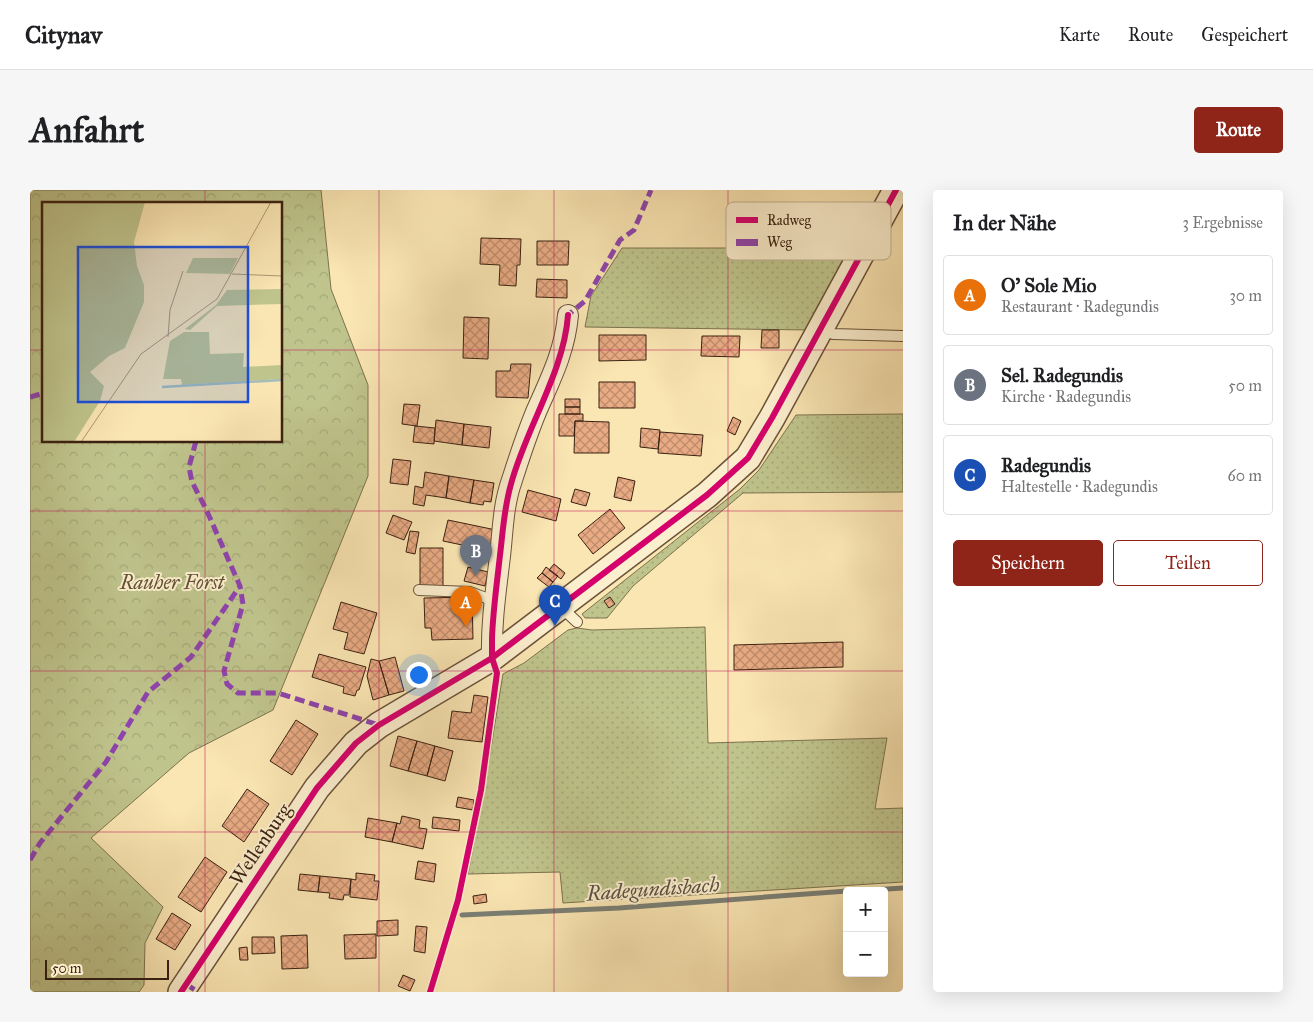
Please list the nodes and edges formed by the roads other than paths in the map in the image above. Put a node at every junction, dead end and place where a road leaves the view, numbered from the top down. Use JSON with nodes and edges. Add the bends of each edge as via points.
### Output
{"nodes":[{"id":1,"x":896,"y":190,"type":"edge"},
{"id":2,"x":890,"y":202,"type":"edge"},
{"id":3,"x":859,"y":260,"type":"edge"},
{"id":4,"x":568,"y":315,"type":"dead end"},
{"id":5,"x":822,"y":329,"type":"junction"},
{"id":6,"x":903,"y":336,"type":"edge"},
{"id":7,"x":419,"y":590,"type":"dead end"},
{"id":8,"x":494,"y":601,"type":"junction"},
{"id":9,"x":492,"y":658,"type":"junction"},
{"id":10,"x":181,"y":992,"type":"edge"}],
"edges":[{"from":1,"to":2,"type":"street","name":"Wellenburg"},
{"from":3,"to":5,"type":"street","name":"Wellenburg"},
{"from":4,"to":8,"type":"street","via":[[566,337],[557,366],[511,482],[503,516]]},
{"from":5,"to":6,"type":"lane","via":[[832,334]]},
{"from":5,"to":9,"type":"street","name":"Wellenburg","via":[[748,458],[569,615]]},
{"from":7,"to":8,"type":"lane","via":[[470,592]]},
{"from":8,"to":9,"type":"street"},
{"from":9,"to":10,"type":"street","name":"Wellenburg","via":[[379,724],[356,743],[318,788]]}]}
